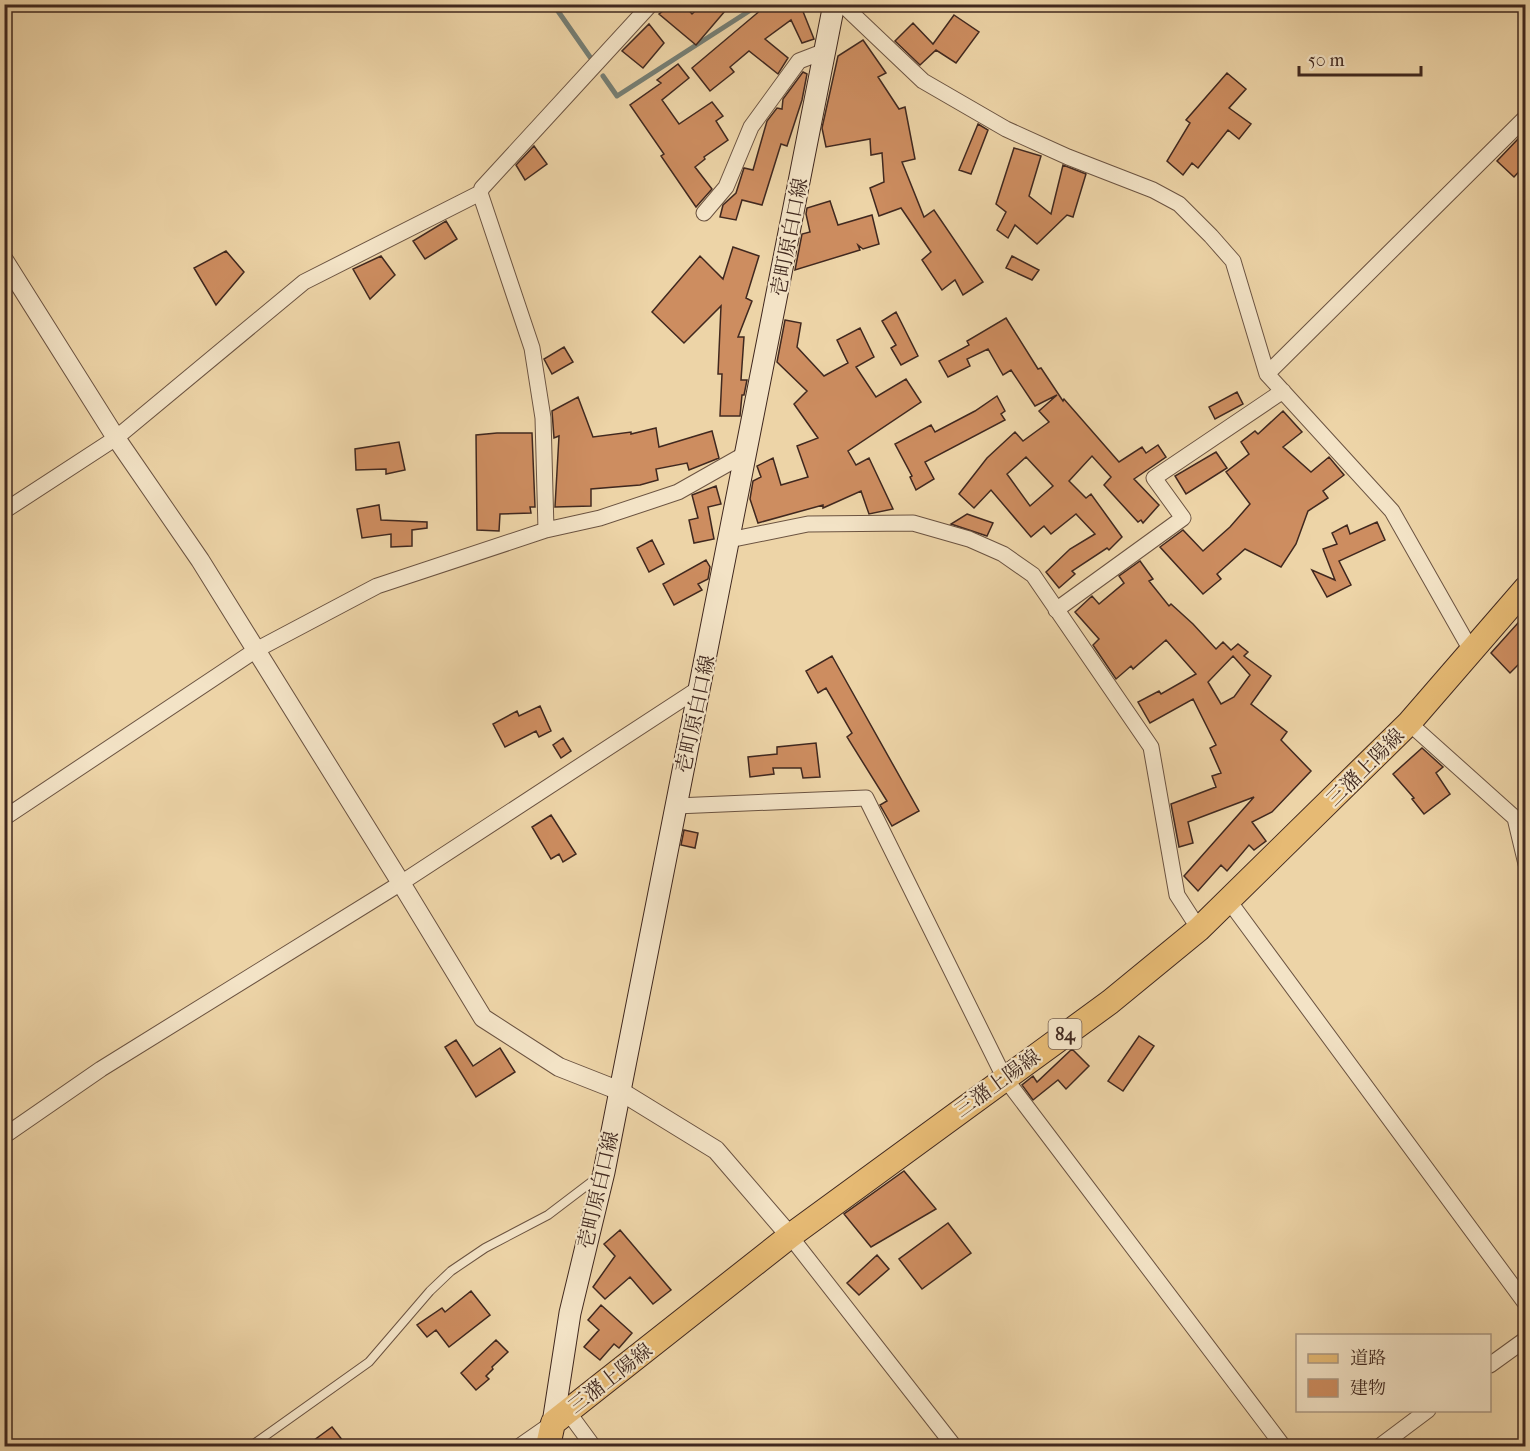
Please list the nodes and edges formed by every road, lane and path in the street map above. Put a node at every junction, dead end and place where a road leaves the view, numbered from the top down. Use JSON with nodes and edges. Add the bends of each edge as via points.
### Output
{"nodes":[{"id":1,"x":651,"y":4,"type":"edge"},
{"id":2,"x":834,"y":4,"type":"edge"},
{"id":3,"x":842,"y":4,"type":"edge"},
{"id":4,"x":825,"y":51,"type":"junction"},
{"id":5,"x":1526,"y":117,"type":"edge"},
{"id":6,"x":480,"y":193,"type":"junction"},
{"id":7,"x":704,"y":213,"type":"dead end"},
{"id":8,"x":6,"y":261,"type":"edge"},
{"id":9,"x":1268,"y":374,"type":"junction"},
{"id":10,"x":1283,"y":391,"type":"junction"},
{"id":11,"x":116,"y":438,"type":"junction"},
{"id":12,"x":747,"y":453,"type":"junction"},
{"id":13,"x":4,"y":510,"type":"edge"},
{"id":14,"x":546,"y":530,"type":"junction"},
{"id":15,"x":729,"y":540,"type":"junction"},
{"id":16,"x":1526,"y":588,"type":"edge"},
{"id":17,"x":1056,"y":610,"type":"junction"},
{"id":18,"x":256,"y":650,"type":"junction"},
{"id":19,"x":1472,"y":651,"type":"junction"},
{"id":20,"x":701,"y":687,"type":"junction"},
{"id":21,"x":1409,"y":723,"type":"junction"},
{"id":22,"x":676,"y":806,"type":"junction"},
{"id":23,"x":4,"y":818,"type":"edge"},
{"id":24,"x":1526,"y":864,"type":"edge"},
{"id":25,"x":401,"y":883,"type":"junction"},
{"id":26,"x":1229,"y":901,"type":"junction"},
{"id":27,"x":1199,"y":929,"type":"junction"},
{"id":28,"x":1004,"y":1077,"type":"junction"},
{"id":29,"x":620,"y":1091,"type":"junction"},
{"id":30,"x":4,"y":1136,"type":"edge"},
{"id":31,"x":604,"y":1172,"type":"junction"},
{"id":32,"x":790,"y":1236,"type":"junction"},
{"id":33,"x":1526,"y":1304,"type":"edge"},
{"id":34,"x":1526,"y":1339,"type":"edge"},
{"id":35,"x":1491,"y":1364,"type":"edge"},
{"id":36,"x":1425,"y":1412,"type":"edge"},
{"id":37,"x":560,"y":1417,"type":"junction"},
{"id":38,"x":251,"y":1446,"type":"edge"},
{"id":39,"x":520,"y":1446,"type":"edge"},
{"id":40,"x":548,"y":1446,"type":"edge"},
{"id":41,"x":594,"y":1446,"type":"edge"},
{"id":42,"x":954,"y":1446,"type":"edge"},
{"id":43,"x":1282,"y":1446,"type":"edge"},
{"id":44,"x":1380,"y":1446,"type":"edge"}],
"edges":[{"from":1,"to":6,"type":"street"},
{"from":2,"to":4,"type":"main road","name":"壱町原白口線"},
{"from":3,"to":9,"type":"street","via":[[923,81],[1006,129],[1179,204],[1233,261]]},
{"from":4,"to":7,"type":"street","via":[[799,61],[751,127],[726,187]]},
{"from":4,"to":12,"type":"main road","name":"壱町原白口線"},
{"from":5,"to":9,"type":"street"},
{"from":6,"to":11,"type":"street","via":[[304,282]]},
{"from":6,"to":14,"type":"street","via":[[532,348],[543,418]]},
{"from":8,"to":11,"type":"street"},
{"from":9,"to":10,"type":"street"},
{"from":10,"to":17,"type":"street","via":[[1154,478],[1183,518]]},
{"from":10,"to":19,"type":"street","via":[[1392,511]]},
{"from":11,"to":13,"type":"street"},
{"from":11,"to":18,"type":"street"},
{"from":12,"to":14,"type":"street","via":[[678,492],[600,518]]},
{"from":12,"to":15,"type":"main road","name":"壱町原白口線"},
{"from":14,"to":18,"type":"street","via":[[378,586]]},
{"from":15,"to":17,"type":"street","via":[[808,524],[913,524],[937,528],[1003,554],[1033,575]]},
{"from":15,"to":20,"type":"main road","name":"壱町原白口線"},
{"from":16,"to":19,"type":"main road","name":"三潴上陽線","number":"84"},
{"from":17,"to":27,"type":"street","via":[[1151,747],[1177,895]]},
{"from":18,"to":23,"type":"street"},
{"from":18,"to":25,"type":"street"},
{"from":19,"to":21,"type":"main road","name":"三潴上陽線","number":"84"},
{"from":20,"to":22,"type":"main road","name":"壱町原白口線"},
{"from":20,"to":25,"type":"street"},
{"from":21,"to":24,"type":"street","via":[[1515,818]]},
{"from":21,"to":26,"type":"main road","name":"三潴上陽線","number":"84"},
{"from":22,"to":28,"type":"street","via":[[866,798]]},
{"from":22,"to":29,"type":"main road","name":"壱町原白口線"},
{"from":25,"to":29,"type":"street","via":[[483,1018],[559,1067]]},
{"from":25,"to":30,"type":"street","via":[[101,1069]]},
{"from":26,"to":27,"type":"main road","name":"三潴上陽線","number":"84"},
{"from":26,"to":33,"type":"street"},
{"from":27,"to":28,"type":"main road","name":"三潴上陽線","number":"84","via":[[1110,1002]]},
{"from":28,"to":32,"type":"main road","name":"三潴上陽線","number":"84"},
{"from":28,"to":43,"type":"street"},
{"from":29,"to":31,"type":"main road","name":"壱町原白口線"},
{"from":29,"to":32,"type":"street","via":[[716,1150]]},
{"from":31,"to":37,"type":"main road","name":"壱町原白口線","via":[[570,1313]]},
{"from":31,"to":38,"type":"lane","via":[[548,1215],[451,1271],[369,1362]]},
{"from":32,"to":37,"type":"main road","name":"三潴上陽線","number":"84"},
{"from":32,"to":42,"type":"street"},
{"from":34,"to":35,"type":"street"},
{"from":36,"to":44,"type":"street"},
{"from":37,"to":39,"type":"street"},
{"from":37,"to":40,"type":"main road","name":"三潴上陽線"},
{"from":37,"to":41,"type":"street"}]}
